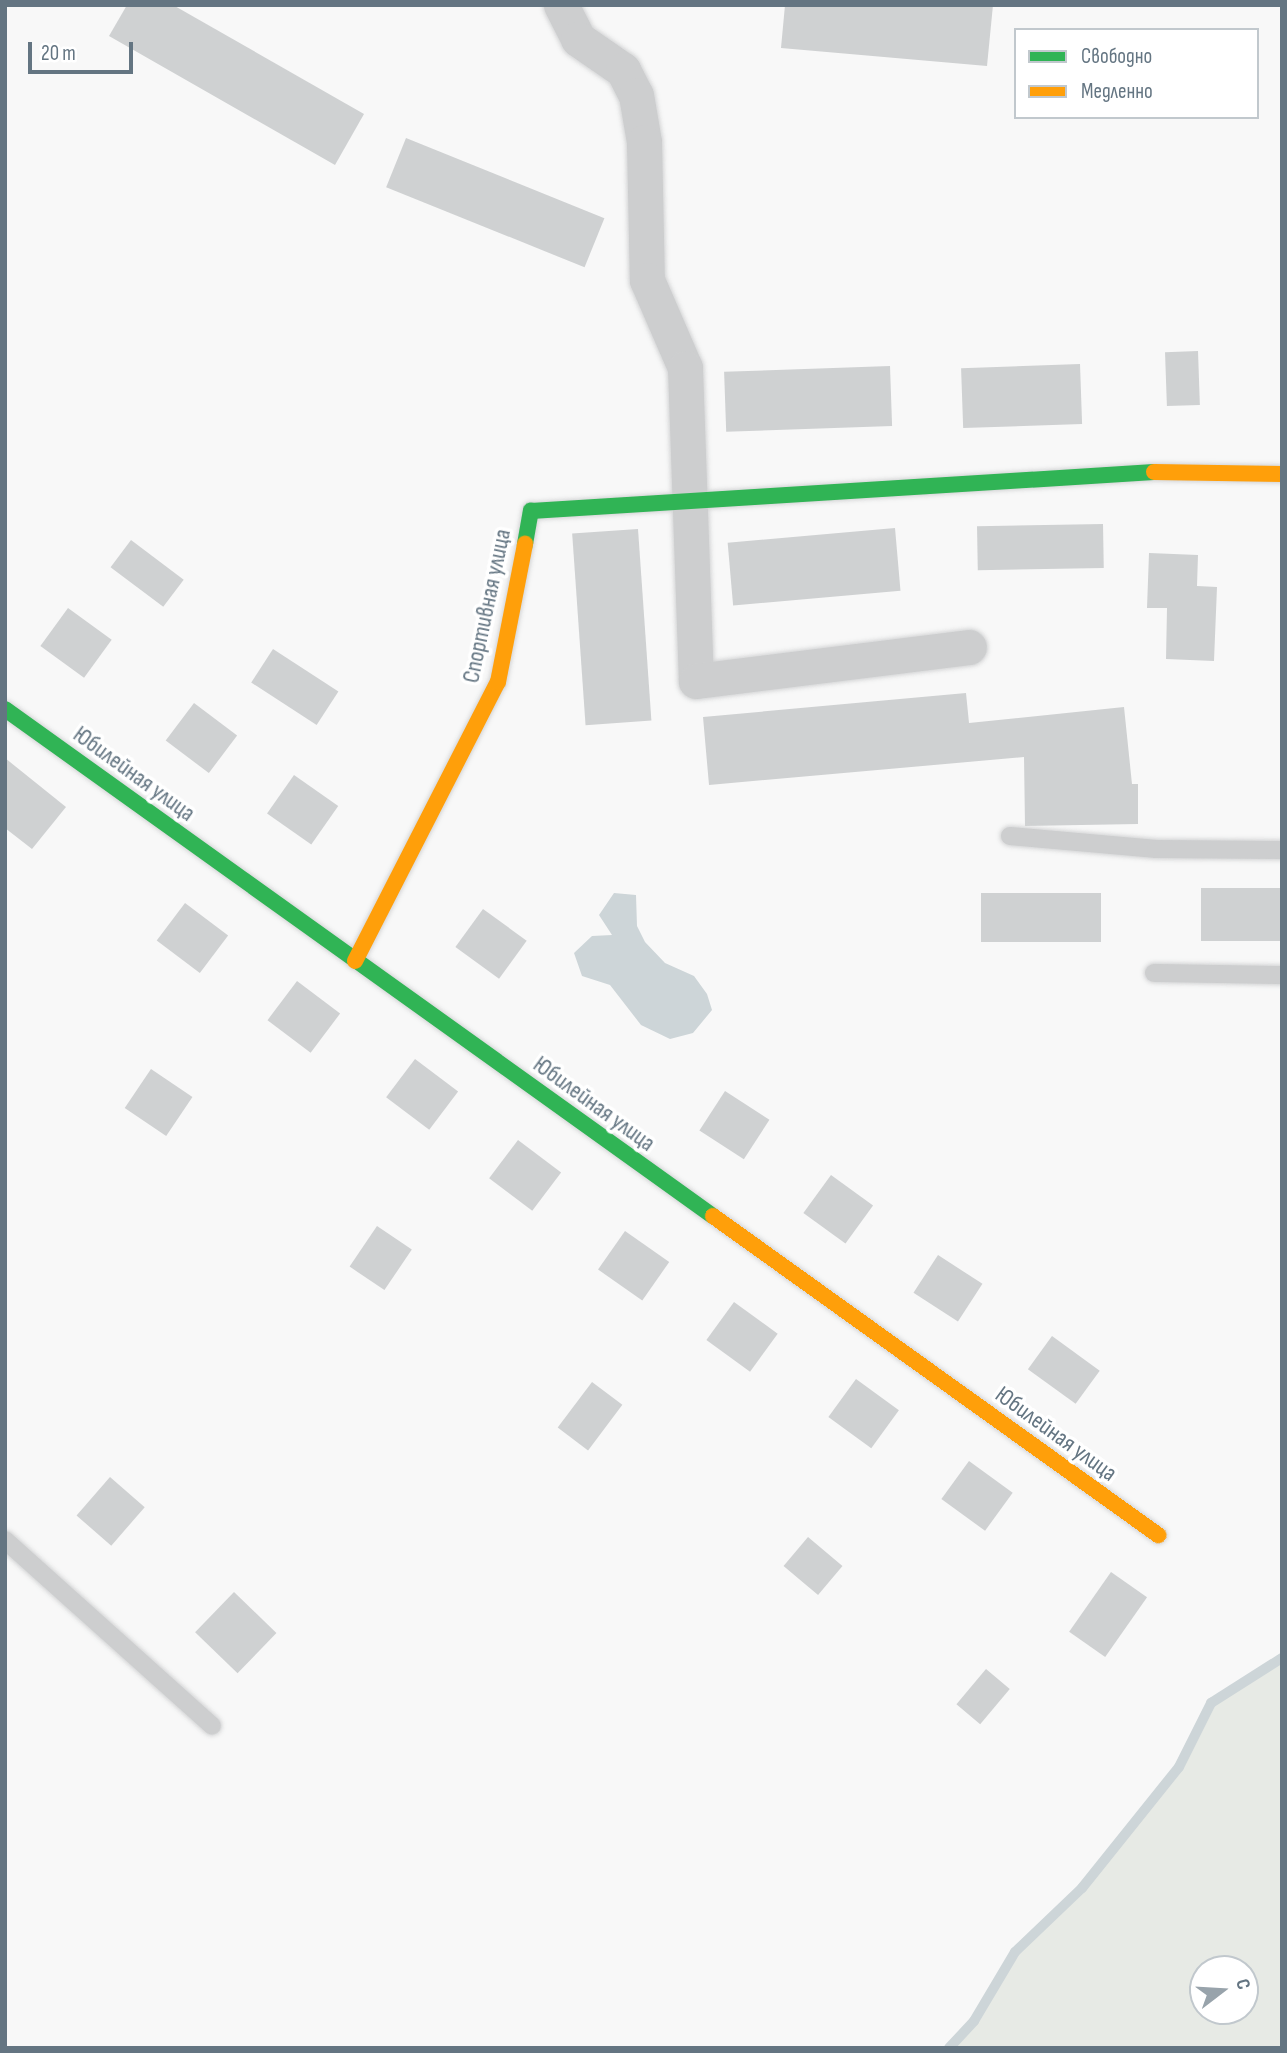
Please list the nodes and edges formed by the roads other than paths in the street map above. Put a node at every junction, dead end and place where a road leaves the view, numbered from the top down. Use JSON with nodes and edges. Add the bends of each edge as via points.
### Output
{"nodes":[{"id":1,"x":561,"y":5,"type":"edge"},
{"id":2,"x":1282,"y":474,"type":"edge"},
{"id":3,"x":687,"y":500,"type":"junction"},
{"id":4,"x":969,"y":647,"type":"dead end"},
{"id":5,"x":5,"y":709,"type":"edge"},
{"id":6,"x":1010,"y":836,"type":"dead end"},
{"id":7,"x":1282,"y":850,"type":"edge"},
{"id":8,"x":355,"y":961,"type":"junction"},
{"id":9,"x":1154,"y":973,"type":"dead end"},
{"id":10,"x":1282,"y":975,"type":"edge"},
{"id":11,"x":1158,"y":1535,"type":"dead end"},
{"id":12,"x":5,"y":1540,"type":"edge"},
{"id":13,"x":212,"y":1726,"type":"dead end"}],
"edges":[{"from":1,"to":3,"type":"street","via":[[578,39],[623,69],[636,95],[644,142],[647,280],[685,368]]},
{"from":2,"to":3,"type":"street","via":[[1132,472]]},
{"from":3,"to":4,"type":"street","via":[[696,681]]},
{"from":3,"to":8,"type":"street","name":"Спортивная улица","via":[[531,512],[498,682]]},
{"from":5,"to":8,"type":"street","name":"Юбилейная улица"},
{"from":6,"to":7,"type":"lane","via":[[1156,849]]},
{"from":8,"to":11,"type":"street","name":"Юбилейная улица"},
{"from":9,"to":10,"type":"lane"},
{"from":12,"to":13,"type":"lane"}]}
